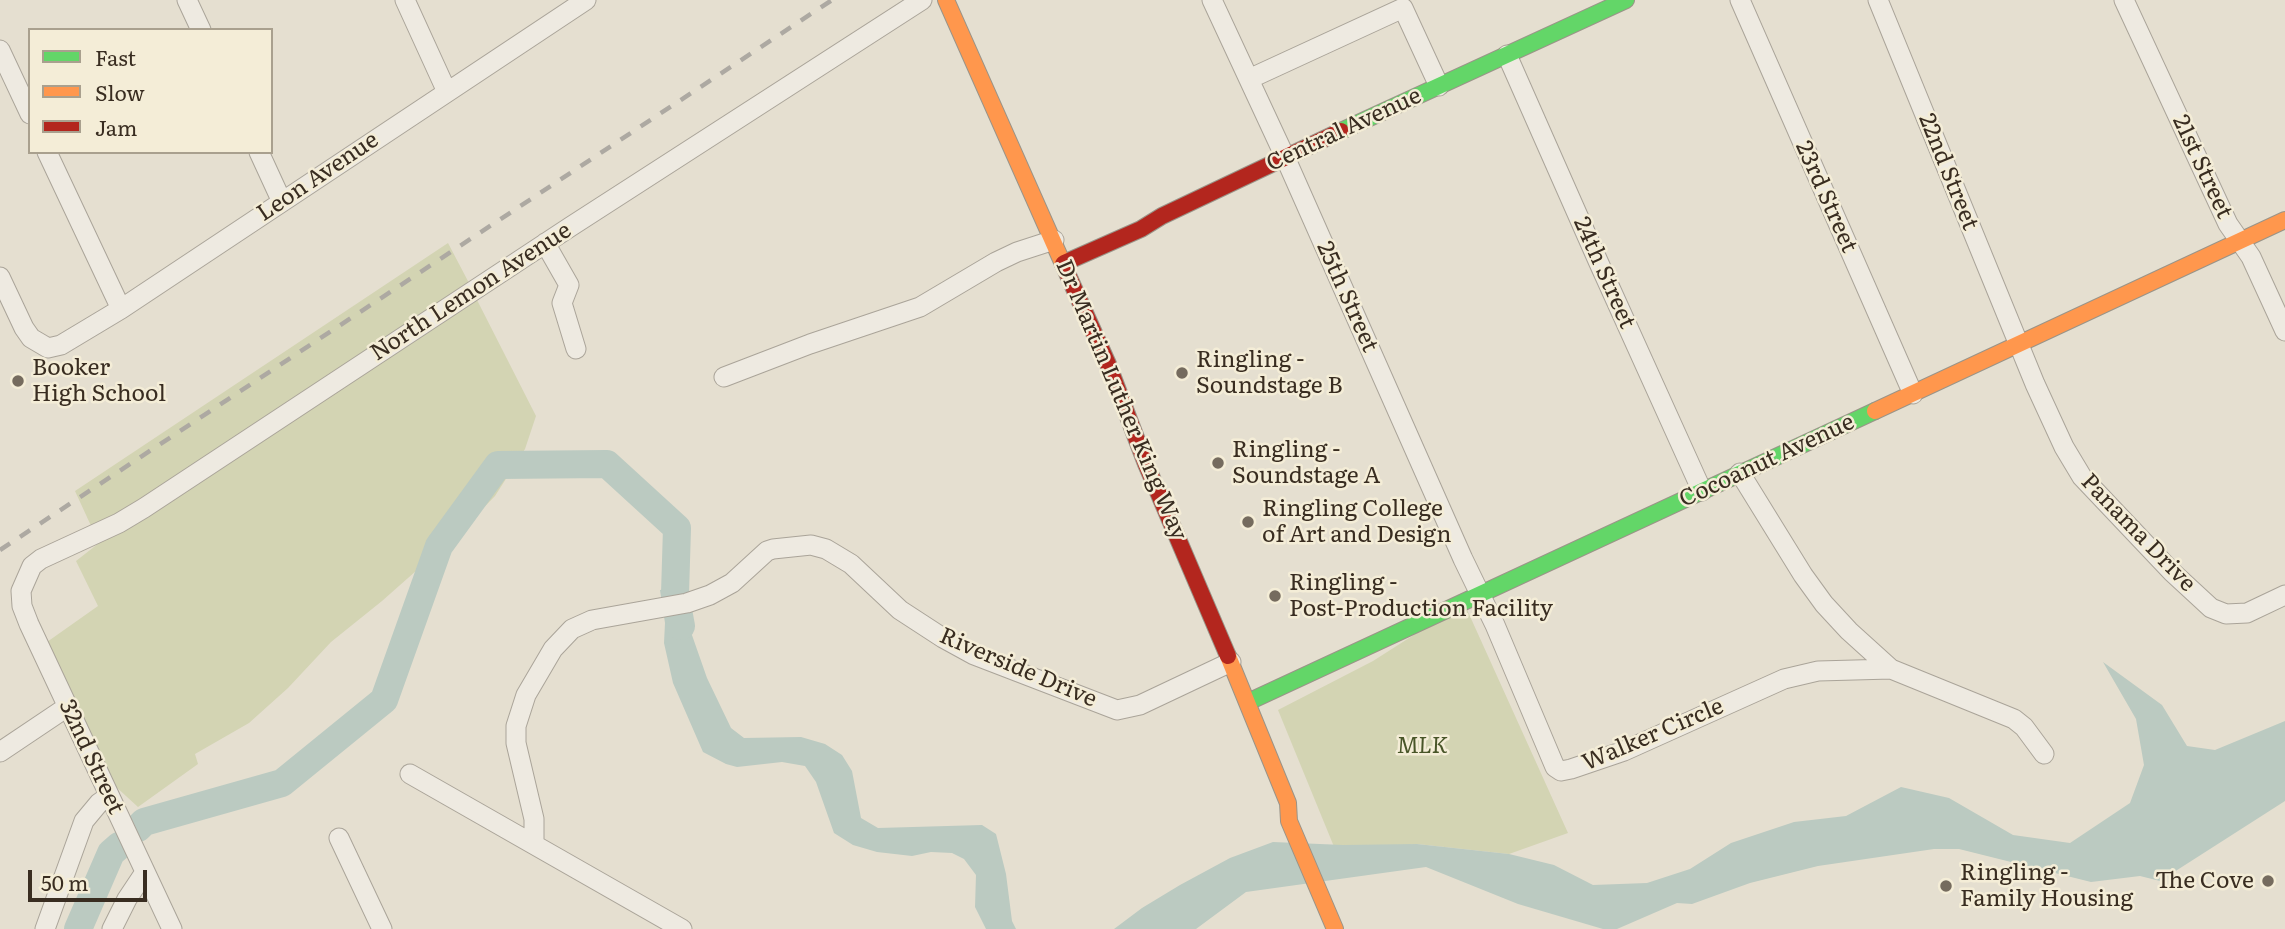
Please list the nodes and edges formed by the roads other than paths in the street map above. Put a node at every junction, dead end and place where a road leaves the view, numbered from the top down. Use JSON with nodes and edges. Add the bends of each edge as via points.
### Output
{"nodes":[{"id":1,"x":187,"y":0,"type":"edge"},
{"id":2,"x":405,"y":0,"type":"edge"},
{"id":3,"x":586,"y":0,"type":"edge"},
{"id":4,"x":922,"y":0,"type":"edge"},
{"id":5,"x":946,"y":0,"type":"edge"},
{"id":6,"x":1212,"y":0,"type":"edge"},
{"id":7,"x":1626,"y":0,"type":"edge"},
{"id":8,"x":1740,"y":0,"type":"edge"},
{"id":9,"x":1878,"y":0,"type":"edge"},
{"id":10,"x":2124,"y":0,"type":"edge"},
{"id":11,"x":200,"y":28,"type":"edge"},
{"id":12,"x":0,"y":50,"type":"edge"},
{"id":13,"x":1507,"y":55,"type":"junction"},
{"id":14,"x":1249,"y":79,"type":"junction"},
{"id":15,"x":1439,"y":86,"type":"junction"},
{"id":16,"x":447,"y":92,"type":"junction"},
{"id":17,"x":28,"y":110,"type":"edge"},
{"id":18,"x":48,"y":154,"type":"edge"},
{"id":19,"x":259,"y":154,"type":"edge"},
{"id":20,"x":1285,"y":158,"type":"junction"},
{"id":21,"x":282,"y":202,"type":"junction"},
{"id":22,"x":2285,"y":220,"type":"edge"},
{"id":23,"x":1054,"y":240,"type":"junction"},
{"id":24,"x":2241,"y":241,"type":"junction"},
{"id":25,"x":545,"y":243,"type":"junction"},
{"id":26,"x":1064,"y":263,"type":"junction"},
{"id":27,"x":0,"y":277,"type":"edge"},
{"id":28,"x":121,"y":309,"type":"junction"},
{"id":29,"x":2285,"y":331,"type":"edge"},
{"id":30,"x":2019,"y":344,"type":"junction"},
{"id":31,"x":576,"y":349,"type":"dead end"},
{"id":32,"x":724,"y":377,"type":"dead end"},
{"id":33,"x":1913,"y":394,"type":"junction"},
{"id":34,"x":1740,"y":473,"type":"junction"},
{"id":35,"x":1702,"y":491,"type":"junction"},
{"id":36,"x":23,"y":583,"type":"joint"},
{"id":37,"x":1481,"y":596,"type":"junction"},
{"id":38,"x":2285,"y":596,"type":"edge"},
{"id":39,"x":1231,"y":662,"type":"junction"},
{"id":40,"x":1891,"y":668,"type":"junction"},
{"id":41,"x":1248,"y":702,"type":"junction"},
{"id":42,"x":67,"y":708,"type":"junction"},
{"id":43,"x":0,"y":751,"type":"edge"},
{"id":44,"x":2044,"y":754,"type":"dead end"},
{"id":45,"x":411,"y":774,"type":"dead end"},
{"id":46,"x":109,"y":796,"type":"junction"},
{"id":47,"x":339,"y":838,"type":"dead end"},
{"id":48,"x":534,"y":843,"type":"junction"},
{"id":49,"x":145,"y":872,"type":"junction"},
{"id":50,"x":45,"y":929,"type":"edge"},
{"id":51,"x":112,"y":929,"type":"edge"},
{"id":52,"x":172,"y":929,"type":"edge"},
{"id":53,"x":382,"y":929,"type":"edge"},
{"id":54,"x":682,"y":929,"type":"edge"},
{"id":55,"x":1335,"y":929,"type":"edge"}],
"edges":[{"from":1,"to":11,"type":"street"},
{"from":2,"to":16,"type":"street"},
{"from":3,"to":16,"type":"street","name":"Leon Avenue"},
{"from":4,"to":25,"type":"street","name":"North Lemon Avenue"},
{"from":5,"to":23,"type":"street","name":"Dr Martin Luther King Way"},
{"from":6,"to":14,"type":"street","name":"25th Street"},
{"from":7,"to":13,"type":"street","name":"Central Avenue"},
{"from":8,"to":33,"type":"street","name":"23rd Street"},
{"from":9,"to":30,"type":"street","name":"22nd Street"},
{"from":10,"to":24,"type":"street","name":"21st Street","via":[[2228,224]]},
{"from":12,"to":17,"type":"street"},
{"from":13,"to":15,"type":"street","name":"Central Avenue"},
{"from":13,"to":35,"type":"street","name":"24th Street"},
{"from":14,"to":15,"type":"street","via":[[1403,8]]},
{"from":14,"to":20,"type":"street","name":"25th Street"},
{"from":15,"to":20,"type":"street","name":"Central Avenue"},
{"from":16,"to":21,"type":"street","name":"Leon Avenue"},
{"from":18,"to":28,"type":"street"},
{"from":19,"to":21,"type":"street"},
{"from":20,"to":26,"type":"street","name":"Central Avenue"},
{"from":20,"to":37,"type":"street","name":"25th Street"},
{"from":21,"to":28,"type":"street","name":"Leon Avenue"},
{"from":22,"to":24,"type":"street","name":"Cocoanut Avenue"},
{"from":23,"to":26,"type":"street","name":"Dr Martin Luther King Way"},
{"from":23,"to":32,"type":"street","via":[[996,262],[920,307]]},
{"from":24,"to":29,"type":"street","name":"21st Street"},
{"from":24,"to":30,"type":"street","name":"Cocoanut Avenue"},
{"from":25,"to":31,"type":"street","via":[[569,285],[562,303]]},
{"from":25,"to":36,"type":"street","name":"North Lemon Avenue","via":[[145,508],[36,562]]},
{"from":26,"to":39,"type":"street","name":"Dr Martin Luther King Way"},
{"from":27,"to":28,"type":"street","name":"Leon Avenue","via":[[24,328],[48,348],[72,340]]},
{"from":30,"to":33,"type":"street","name":"Cocoanut Avenue"},
{"from":30,"to":38,"type":"street","name":"Panama Drive","via":[[2082,477],[2172,572],[2211,608],[2226,614],[2247,613]]},
{"from":33,"to":34,"type":"street","name":"Cocoanut Avenue"},
{"from":34,"to":35,"type":"street","name":"Cocoanut Avenue"},
{"from":34,"to":40,"type":"street","name":"Walker Circle","via":[[1824,604]]},
{"from":35,"to":37,"type":"street","name":"Cocoanut Avenue"},
{"from":36,"to":42,"type":"street","name":"32nd Street","via":[[21,598],[29,624]]},
{"from":37,"to":40,"type":"street","name":"Walker Circle","via":[[1551,760],[1561,771],[1624,751],[1784,679],[1818,671]]},
{"from":37,"to":41,"type":"street","name":"Cocoanut Avenue"},
{"from":39,"to":41,"type":"street","name":"Dr Martin Luther King Way"},
{"from":39,"to":48,"type":"street","name":"Riverside Drive","via":[[1140,705],[1117,710],[943,638],[900,610],[844,559],[826,549],[811,545],[767,551],[732,583],[710,595],[592,620],[572,629],[553,649],[526,695],[516,726],[534,819]]},
{"from":40,"to":44,"type":"street","name":"Walker Circle","via":[[2014,719]]},
{"from":41,"to":55,"type":"street","name":"Dr Martin Luther King Way","via":[[1296,817]]},
{"from":42,"to":43,"type":"street"},
{"from":42,"to":46,"type":"street","name":"32nd Street"},
{"from":45,"to":48,"type":"street"},
{"from":46,"to":49,"type":"street","name":"32nd Street"},
{"from":46,"to":50,"type":"street","via":[[85,821]]},
{"from":47,"to":53,"type":"street"},
{"from":48,"to":54,"type":"street"},
{"from":49,"to":51,"type":"street"},
{"from":49,"to":52,"type":"street","name":"32nd Street"}]}
